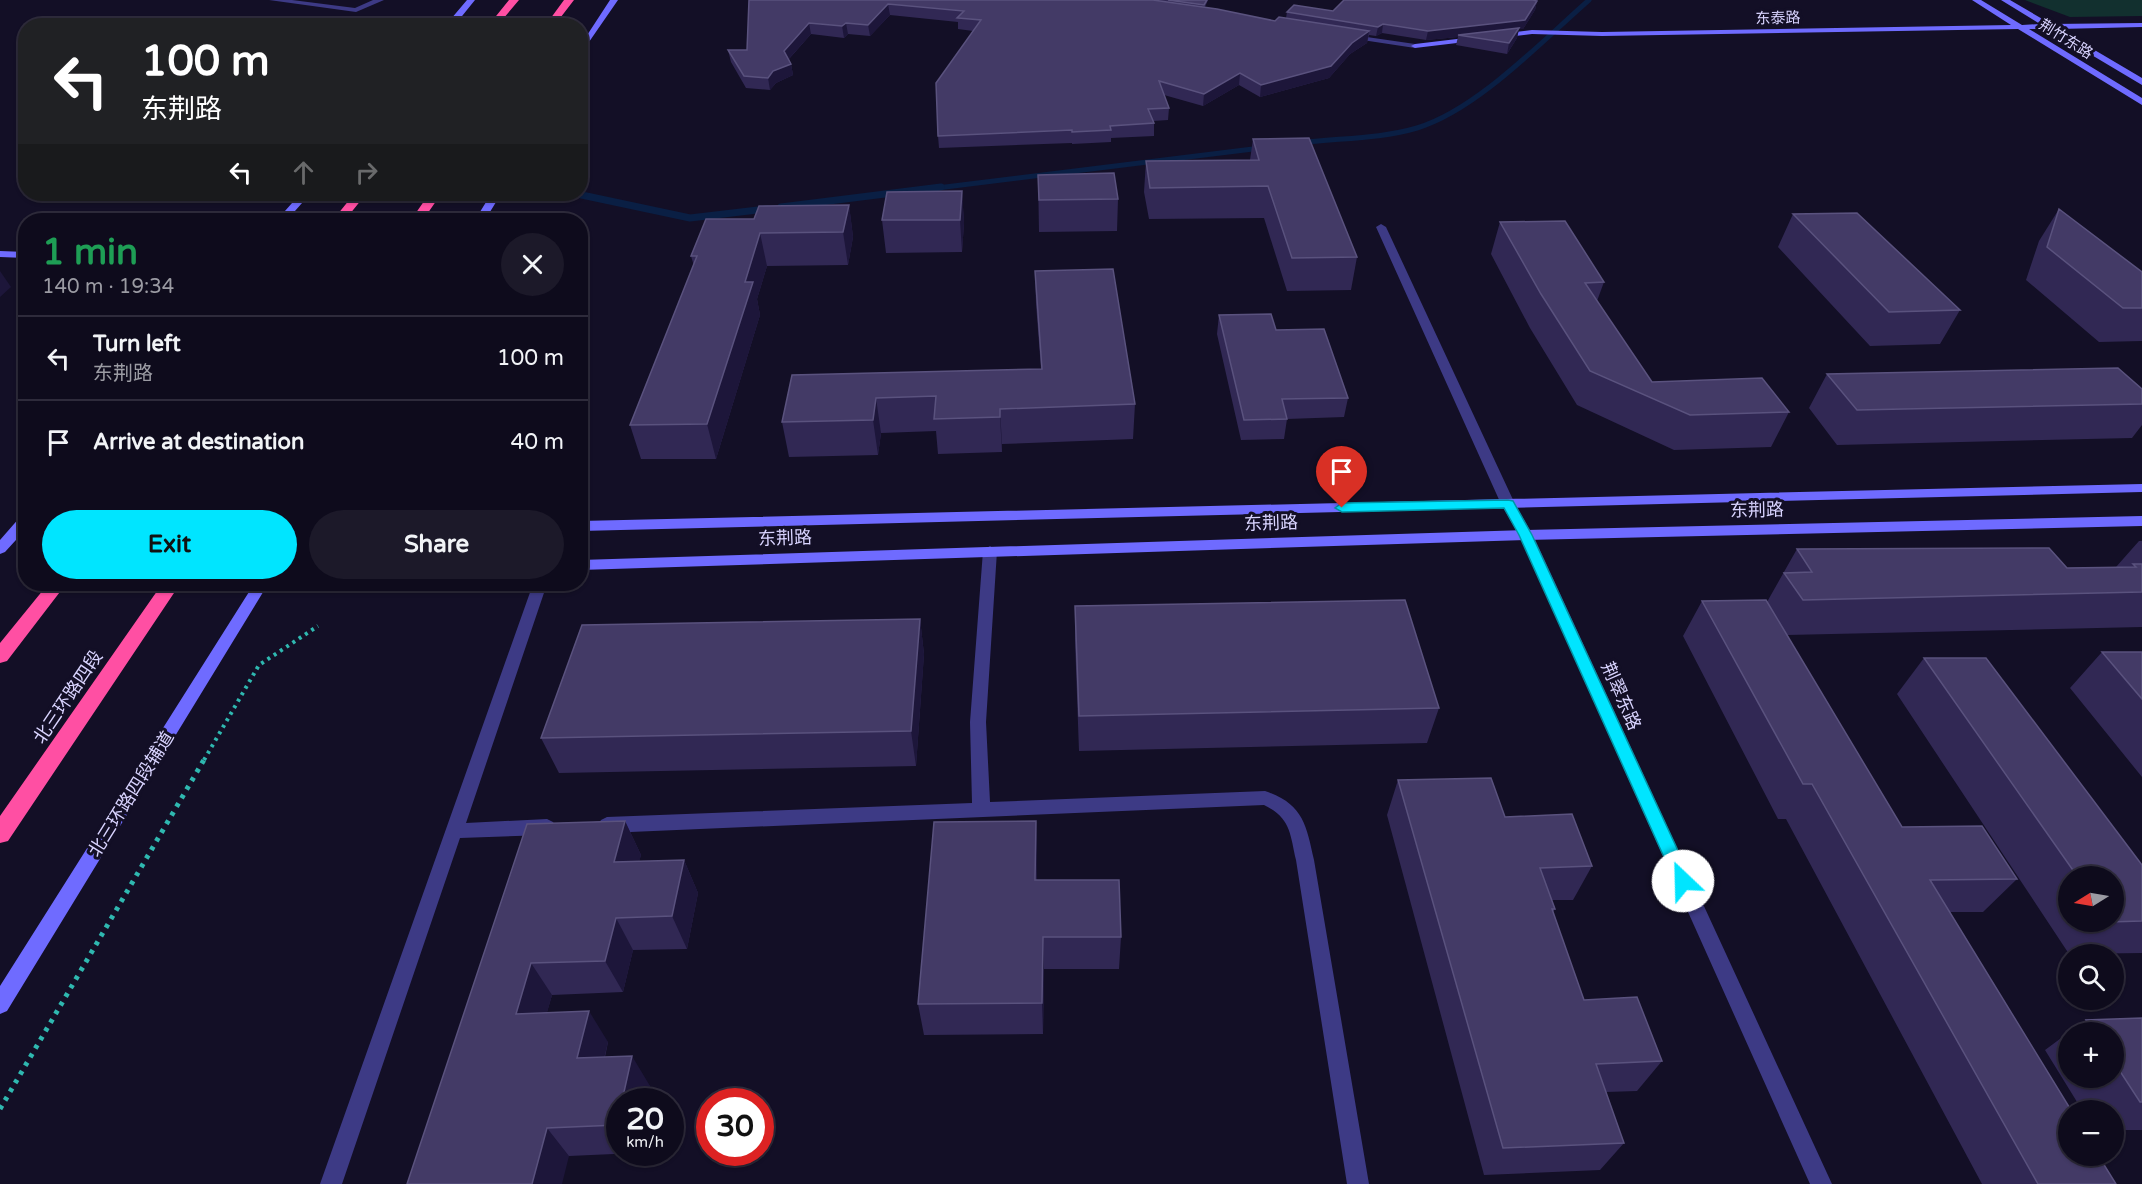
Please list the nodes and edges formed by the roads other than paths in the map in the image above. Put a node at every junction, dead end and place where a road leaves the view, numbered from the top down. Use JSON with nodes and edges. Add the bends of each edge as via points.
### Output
{"nodes":[{"id":1,"x":273,"y":0,"type":"edge"},
{"id":2,"x":380,"y":0,"type":"edge"},
{"id":3,"x":471,"y":0,"type":"edge"},
{"id":4,"x":514,"y":0,"type":"edge"},
{"id":5,"x":568,"y":0,"type":"edge"},
{"id":6,"x":614,"y":0,"type":"edge"},
{"id":7,"x":1976,"y":0,"type":"edge"},
{"id":8,"x":2006,"y":0,"type":"edge"},
{"id":9,"x":456,"y":18,"type":"edge"},
{"id":10,"x":499,"y":18,"type":"edge"},
{"id":11,"x":555,"y":18,"type":"edge"},
{"id":12,"x":2142,"y":25,"type":"edge"},
{"id":13,"x":2050,"y":27,"type":"junction"},
{"id":14,"x":2022,"y":28,"type":"junction"},
{"id":15,"x":1336,"y":34,"type":"edge"},
{"id":16,"x":588,"y":41,"type":"edge"},
{"id":17,"x":2142,"y":82,"type":"edge"},
{"id":18,"x":2142,"y":102,"type":"edge"},
{"id":19,"x":299,"y":201,"type":"edge"},
{"id":20,"x":354,"y":201,"type":"edge"},
{"id":21,"x":288,"y":213,"type":"edge"},
{"id":22,"x":345,"y":213,"type":"edge"},
{"id":23,"x":1381,"y":227,"type":"dead end"},
{"id":24,"x":0,"y":254,"type":"edge"},
{"id":25,"x":18,"y":255,"type":"edge"},
{"id":26,"x":2142,"y":488,"type":"edge"},
{"id":27,"x":1508,"y":504,"type":"junction"},
{"id":28,"x":2142,"y":521,"type":"edge"},
{"id":29,"x":588,"y":526,"type":"edge"},
{"id":30,"x":18,"y":528,"type":"edge"},
{"id":31,"x":1526,"y":535,"type":"junction"},
{"id":32,"x":0,"y":549,"type":"edge"},
{"id":33,"x":990,"y":551,"type":"junction"},
{"id":34,"x":588,"y":565,"type":"edge"},
{"id":35,"x":52,"y":591,"type":"edge"},
{"id":36,"x":166,"y":591,"type":"edge"},
{"id":37,"x":257,"y":591,"type":"edge"},
{"id":38,"x":538,"y":591,"type":"edge"},
{"id":39,"x":0,"y":654,"type":"edge"},
{"id":40,"x":981,"y":809,"type":"junction"},
{"id":41,"x":585,"y":825,"type":"edge"},
{"id":42,"x":561,"y":826,"type":"edge"},
{"id":43,"x":454,"y":831,"type":"junction"},
{"id":44,"x":0,"y":834,"type":"edge"},
{"id":45,"x":0,"y":1004,"type":"edge"},
{"id":46,"x":331,"y":1184,"type":"edge"},
{"id":47,"x":1358,"y":1184,"type":"edge"},
{"id":48,"x":1821,"y":1184,"type":"edge"}],
"edges":[{"from":1,"to":2,"type":"street","via":[[356,10]]},
{"from":3,"to":9,"type":"street"},
{"from":4,"to":10,"type":"highway"},
{"from":5,"to":11,"type":"highway"},
{"from":6,"to":16,"type":"street"},
{"from":7,"to":14,"type":"street","name":"荆竹东路"},
{"from":8,"to":13,"type":"street"},
{"from":12,"to":13,"type":"street","name":"东泰路"},
{"from":13,"to":14,"type":"street","name":"东泰路"},
{"from":13,"to":17,"type":"street"},
{"from":14,"to":15,"type":"street","name":"东泰路","via":[[1532,32],[1415,46]]},
{"from":14,"to":18,"type":"street","name":"荆竹东路"},
{"from":19,"to":21,"type":"street"},
{"from":20,"to":22,"type":"highway"},
{"from":23,"to":27,"type":"street","name":"荆翠东路"},
{"from":24,"to":25,"type":"street"},
{"from":26,"to":27,"type":"street","name":"东荆路"},
{"from":27,"to":29,"type":"street","name":"东荆路"},
{"from":27,"to":31,"type":"street","name":"荆翠东路"},
{"from":28,"to":31,"type":"street","name":"东荆路"},
{"from":30,"to":32,"type":"street"},
{"from":31,"to":33,"type":"street","name":"东荆路"},
{"from":31,"to":48,"type":"street","name":"荆翠东路"},
{"from":33,"to":34,"type":"street","name":"东荆路"},
{"from":33,"to":40,"type":"street","via":[[978,722]]},
{"from":35,"to":39,"type":"highway"},
{"from":36,"to":44,"type":"highway","name":"北三环路四段"},
{"from":37,"to":45,"type":"street","name":"北三环路四段辅道"},
{"from":38,"to":43,"type":"street"},
{"from":40,"to":41,"type":"street"},
{"from":40,"to":47,"type":"street","via":[[1265,798],[1283,805],[1294,815],[1305,860]]},
{"from":42,"to":43,"type":"street"},
{"from":43,"to":46,"type":"street"}]}
